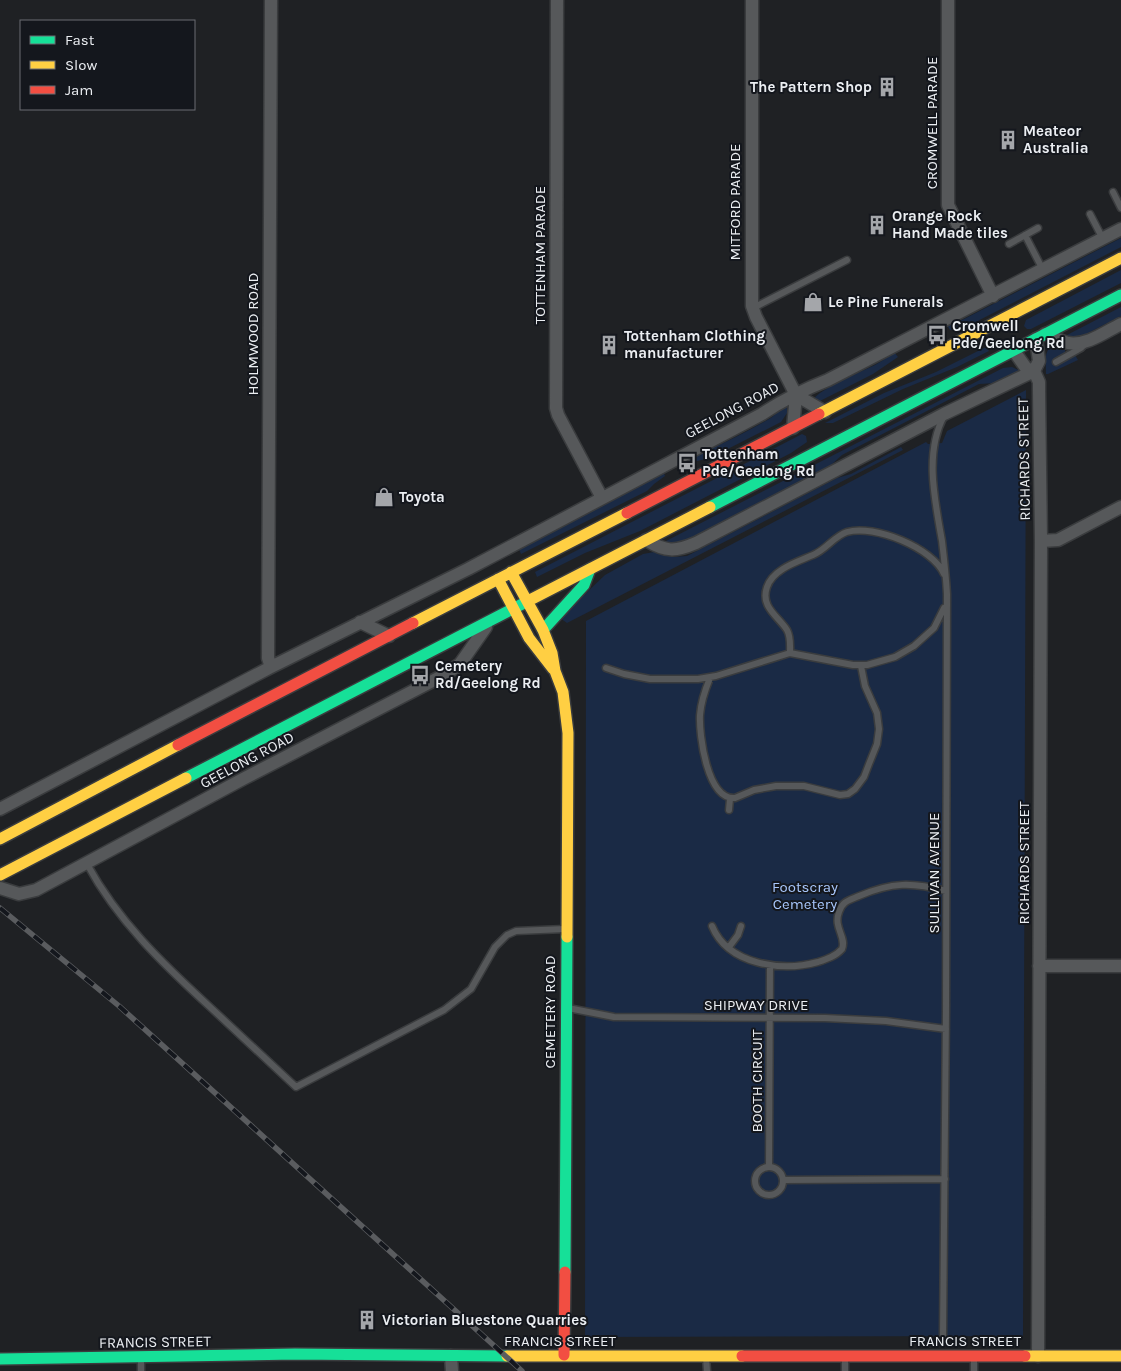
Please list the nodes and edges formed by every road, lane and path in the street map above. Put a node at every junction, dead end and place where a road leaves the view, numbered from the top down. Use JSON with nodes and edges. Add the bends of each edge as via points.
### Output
{"nodes":[{"id":1,"x":271,"y":0,"type":"edge"},
{"id":2,"x":558,"y":0,"type":"edge"},
{"id":3,"x":752,"y":0,"type":"edge"},
{"id":4,"x":948,"y":0,"type":"edge"},
{"id":5,"x":1113,"y":192,"type":"dead end"},
{"id":6,"x":1121,"y":208,"type":"edge"},
{"id":7,"x":1090,"y":214,"type":"dead end"},
{"id":8,"x":1038,"y":228,"type":"dead end"},
{"id":9,"x":1121,"y":230,"type":"edge"},
{"id":10,"x":1025,"y":235,"type":"junction"},
{"id":11,"x":1103,"y":239,"type":"junction"},
{"id":12,"x":1009,"y":244,"type":"dead end"},
{"id":13,"x":1121,"y":258,"type":"edge"},
{"id":14,"x":847,"y":260,"type":"dead end"},
{"id":15,"x":1043,"y":270,"type":"junction"},
{"id":16,"x":1121,"y":295,"type":"edge"},
{"id":17,"x":993,"y":296,"type":"junction"},
{"id":18,"x":752,"y":308,"type":"junction"},
{"id":19,"x":1121,"y":324,"type":"edge"},
{"id":20,"x":1036,"y":336,"type":"junction"},
{"id":21,"x":1088,"y":341,"type":"junction"},
{"id":22,"x":1013,"y":347,"type":"junction"},
{"id":23,"x":1056,"y":362,"type":"dead end"},
{"id":24,"x":1034,"y":371,"type":"junction"},
{"id":25,"x":796,"y":395,"type":"junction"},
{"id":26,"x":825,"y":412,"type":"junction"},
{"id":27,"x":944,"y":414,"type":"junction"},
{"id":28,"x":792,"y":428,"type":"junction"},
{"id":29,"x":829,"y":433,"type":"dead end"},
{"id":30,"x":844,"y":437,"type":"junction"},
{"id":31,"x":602,"y":498,"type":"junction"},
{"id":32,"x":1121,"y":507,"type":"edge"},
{"id":33,"x":646,"y":540,"type":"junction"},
{"id":34,"x":1041,"y":541,"type":"junction"},
{"id":35,"x":488,"y":558,"type":"junction"},
{"id":36,"x":590,"y":569,"type":"junction"},
{"id":37,"x":511,"y":572,"type":"junction"},
{"id":38,"x":498,"y":579,"type":"junction"},
{"id":39,"x":946,"y":582,"type":"junction"},
{"id":40,"x":947,"y":594,"type":"junction"},
{"id":41,"x":527,"y":602,"type":"junction"},
{"id":42,"x":513,"y":610,"type":"junction"},
{"id":43,"x":490,"y":621,"type":"junction"},
{"id":44,"x":360,"y":622,"type":"junction"},
{"id":45,"x":543,"y":630,"type":"junction"},
{"id":46,"x":389,"y":636,"type":"junction"},
{"id":47,"x":790,"y":653,"type":"junction"},
{"id":48,"x":861,"y":666,"type":"junction"},
{"id":49,"x":271,"y":667,"type":"junction"},
{"id":50,"x":606,"y":668,"type":"dead end"},
{"id":51,"x":555,"y":671,"type":"junction"},
{"id":52,"x":710,"y":678,"type":"junction"},
{"id":53,"x":730,"y":798,"type":"junction"},
{"id":54,"x":0,"y":809,"type":"edge"},
{"id":55,"x":729,"y":810,"type":"dead end"},
{"id":56,"x":0,"y":839,"type":"edge"},
{"id":57,"x":87,"y":864,"type":"junction"},
{"id":58,"x":0,"y":875,"type":"edge"},
{"id":59,"x":0,"y":888,"type":"edge"},
{"id":60,"x":946,"y":891,"type":"junction"},
{"id":61,"x":712,"y":926,"type":"dead end"},
{"id":62,"x":741,"y":926,"type":"dead end"},
{"id":63,"x":566,"y":929,"type":"junction"},
{"id":64,"x":729,"y":948,"type":"junction"},
{"id":65,"x":770,"y":966,"type":"junction"},
{"id":66,"x":1040,"y":966,"type":"junction"},
{"id":67,"x":1121,"y":966,"type":"edge"},
{"id":68,"x":567,"y":1008,"type":"junction"},
{"id":69,"x":769,"y":1018,"type":"junction"},
{"id":70,"x":946,"y":1029,"type":"junction"},
{"id":71,"x":769,"y":1167,"type":"junction"},
{"id":72,"x":945,"y":1179,"type":"junction"},
{"id":73,"x":783,"y":1180,"type":"junction"},
{"id":74,"x":944,"y":1335,"type":"dead end"},
{"id":75,"x":564,"y":1355,"type":"junction"},
{"id":76,"x":451,"y":1356,"type":"junction"},
{"id":77,"x":706,"y":1356,"type":"junction"},
{"id":78,"x":845,"y":1356,"type":"junction"},
{"id":79,"x":974,"y":1356,"type":"junction"},
{"id":80,"x":1038,"y":1356,"type":"junction"},
{"id":81,"x":1121,"y":1356,"type":"edge"},
{"id":82,"x":141,"y":1358,"type":"junction"},
{"id":83,"x":0,"y":1359,"type":"edge"},
{"id":84,"x":22,"y":1365,"type":"edge"},
{"id":85,"x":140,"y":1371,"type":"edge"},
{"id":86,"x":452,"y":1371,"type":"edge"},
{"id":87,"x":707,"y":1371,"type":"edge"},
{"id":88,"x":845,"y":1371,"type":"edge"},
{"id":89,"x":974,"y":1371,"type":"edge"}],
"edges":[{"from":1,"to":49,"type":"street","name":"HOLMWOOD ROAD","via":[[268,658]]},
{"from":2,"to":31,"type":"street","name":"TOTTENHAM PARADE","via":[[556,408]]},
{"from":3,"to":18,"type":"street","name":"MITFORD PARADE"},
{"from":4,"to":17,"type":"street","name":"CROMWELL PARADE","via":[[948,205]]},
{"from":5,"to":6,"type":"lane"},
{"from":7,"to":11,"type":"lane"},
{"from":8,"to":10,"type":"lane"},
{"from":9,"to":11,"type":"street","name":"GEELONG ROAD"},
{"from":10,"to":12,"type":"lane"},
{"from":10,"to":15,"type":"lane"},
{"from":11,"to":15,"type":"street","name":"GEELONG ROAD"},
{"from":13,"to":26,"type":"main road","via":[[1005,325]]},
{"from":14,"to":18,"type":"lane"},
{"from":15,"to":17,"type":"street","name":"GEELONG ROAD"},
{"from":16,"to":20,"type":"main road","name":"GEELONG ROAD"},
{"from":17,"to":25,"type":"street","name":"GEELONG ROAD"},
{"from":18,"to":25,"type":"street","name":"MITFORD PARADE"},
{"from":19,"to":21,"type":"street"},
{"from":20,"to":21,"type":"street","via":[[1070,343]]},
{"from":20,"to":22,"type":"main road","name":"GEELONG ROAD"},
{"from":20,"to":24,"type":"street","name":"RICHARDS STREET","via":[[1039,361]]},
{"from":21,"to":23,"type":"lane"},
{"from":22,"to":24,"type":"street","via":[[1026,368]]},
{"from":22,"to":30,"type":"main road","name":"GEELONG ROAD"},
{"from":24,"to":27,"type":"street"},
{"from":24,"to":34,"type":"street","name":"RICHARDS STREET","via":[[1040,391]]},
{"from":25,"to":26,"type":"street"},
{"from":25,"to":28,"type":"street"},
{"from":25,"to":31,"type":"street","name":"GEELONG ROAD"},
{"from":26,"to":28,"type":"main road","via":[[811,424]]},
{"from":27,"to":33,"type":"street","via":[[696,543],[672,550]]},
{"from":27,"to":39,"type":"lane","name":"SULLIVAN AVENUE","via":[[936,434],[933,479]]},
{"from":28,"to":37,"type":"main road"},
{"from":29,"to":30,"type":"main road"},
{"from":30,"to":33,"type":"main road","name":"GEELONG ROAD"},
{"from":31,"to":35,"type":"street","name":"GEELONG ROAD"},
{"from":32,"to":34,"type":"street","via":[[1058,540]]},
{"from":33,"to":36,"type":"main road","name":"GEELONG ROAD"},
{"from":34,"to":66,"type":"street","name":"RICHARDS STREET"},
{"from":35,"to":38,"type":"street","name":"CEMETERY ROAD"},
{"from":35,"to":44,"type":"street","name":"GEELONG ROAD"},
{"from":36,"to":41,"type":"main road","name":"GEELONG ROAD"},
{"from":36,"to":45,"type":"main road","via":[[584,585]]},
{"from":37,"to":38,"type":"main road"},
{"from":37,"to":41,"type":"main road","name":"CEMETERY ROAD"},
{"from":38,"to":42,"type":"main road","name":"CEMETERY ROAD"},
{"from":38,"to":46,"type":"main road"},
{"from":39,"to":40,"type":"lane","name":"SULLIVAN AVENUE"},
{"from":39,"to":47,"type":"lane","via":[[936,561],[895,537],[864,530],[841,534],[819,552],[783,570],[769,583],[766,592],[768,605],[788,632]]},
{"from":40,"to":48,"type":"lane","via":[[939,620],[928,635],[906,652]]},
{"from":40,"to":60,"type":"lane","name":"SULLIVAN AVENUE"},
{"from":41,"to":42,"type":"main road","name":"GEELONG ROAD"},
{"from":41,"to":45,"type":"main road","name":"CEMETERY ROAD"},
{"from":42,"to":43,"type":"main road","name":"GEELONG ROAD"},
{"from":42,"to":51,"type":"main road","name":"CEMETERY ROAD","via":[[544,661]]},
{"from":43,"to":57,"type":"street","name":"GEELONG ROAD","via":[[462,662],[449,672]]},
{"from":43,"to":58,"type":"main road","name":"GEELONG ROAD"},
{"from":44,"to":46,"type":"street"},
{"from":44,"to":49,"type":"street","name":"GEELONG ROAD"},
{"from":45,"to":51,"type":"main road","name":"CEMETERY ROAD"},
{"from":46,"to":56,"type":"main road"},
{"from":47,"to":48,"type":"lane"},
{"from":47,"to":52,"type":"lane"},
{"from":48,"to":53,"type":"lane","via":[[879,729],[870,764],[855,789],[840,795],[804,786],[783,785]]},
{"from":49,"to":54,"type":"street","name":"GEELONG ROAD"},
{"from":50,"to":52,"type":"lane","via":[[650,678]]},
{"from":51,"to":63,"type":"main road","name":"CEMETERY ROAD","via":[[563,692],[568,733]]},
{"from":52,"to":53,"type":"lane","via":[[701,705],[701,737],[711,777]]},
{"from":53,"to":55,"type":"lane"},
{"from":57,"to":59,"type":"street","name":"GEELONG ROAD","via":[[27,894]]},
{"from":57,"to":63,"type":"lane","via":[[122,918],[170,970],[296,1087],[450,1006],[471,988],[495,947],[507,935],[516,931]]},
{"from":60,"to":65,"type":"lane","via":[[918,884],[895,884],[848,900],[838,916],[844,943],[838,953],[806,964]]},
{"from":60,"to":70,"type":"lane","name":"SULLIVAN AVENUE"},
{"from":61,"to":64,"type":"lane"},
{"from":62,"to":64,"type":"lane"},
{"from":63,"to":68,"type":"main road","name":"CEMETERY ROAD"},
{"from":64,"to":65,"type":"lane"},
{"from":65,"to":69,"type":"lane","name":"BOOTH CIRCUIT"},
{"from":66,"to":67,"type":"street"},
{"from":66,"to":80,"type":"street","name":"RICHARDS STREET"},
{"from":68,"to":69,"type":"lane","name":"SHIPWAY DRIVE","via":[[614,1017]]},
{"from":68,"to":75,"type":"main road","name":"CEMETERY ROAD"},
{"from":69,"to":70,"type":"lane","name":"SHIPWAY DRIVE","via":[[874,1020]]},
{"from":69,"to":71,"type":"lane","name":"BOOTH CIRCUIT"},
{"from":70,"to":72,"type":"lane","name":"SULLIVAN AVENUE"},
{"from":71,"to":73,"type":"lane","via":[[778,1171]]},
{"from":71,"to":73,"type":"lane","via":[[761,1169],[755,1176],[758,1191],[775,1194]]},
{"from":72,"to":73,"type":"lane"},
{"from":72,"to":74,"type":"lane","name":"SULLIVAN AVENUE"},
{"from":75,"to":76,"type":"main road","name":"FRANCIS STREET"},
{"from":75,"to":77,"type":"main road","name":"FRANCIS STREET"},
{"from":76,"to":82,"type":"main road","name":"FRANCIS STREET","via":[[285,1354]]},
{"from":76,"to":86,"type":"street"},
{"from":77,"to":78,"type":"main road","name":"FRANCIS STREET"},
{"from":77,"to":87,"type":"lane"},
{"from":78,"to":79,"type":"main road","name":"FRANCIS STREET"},
{"from":78,"to":88,"type":"lane"},
{"from":79,"to":80,"type":"main road","name":"FRANCIS STREET"},
{"from":79,"to":89,"type":"lane"},
{"from":80,"to":81,"type":"main road","name":"FRANCIS STREET"},
{"from":82,"to":84,"type":"main road","name":"FRANCIS STREET"},
{"from":82,"to":85,"type":"lane"},
{"from":83,"to":84,"type":"main road","name":"FRANCIS STREET"}]}
